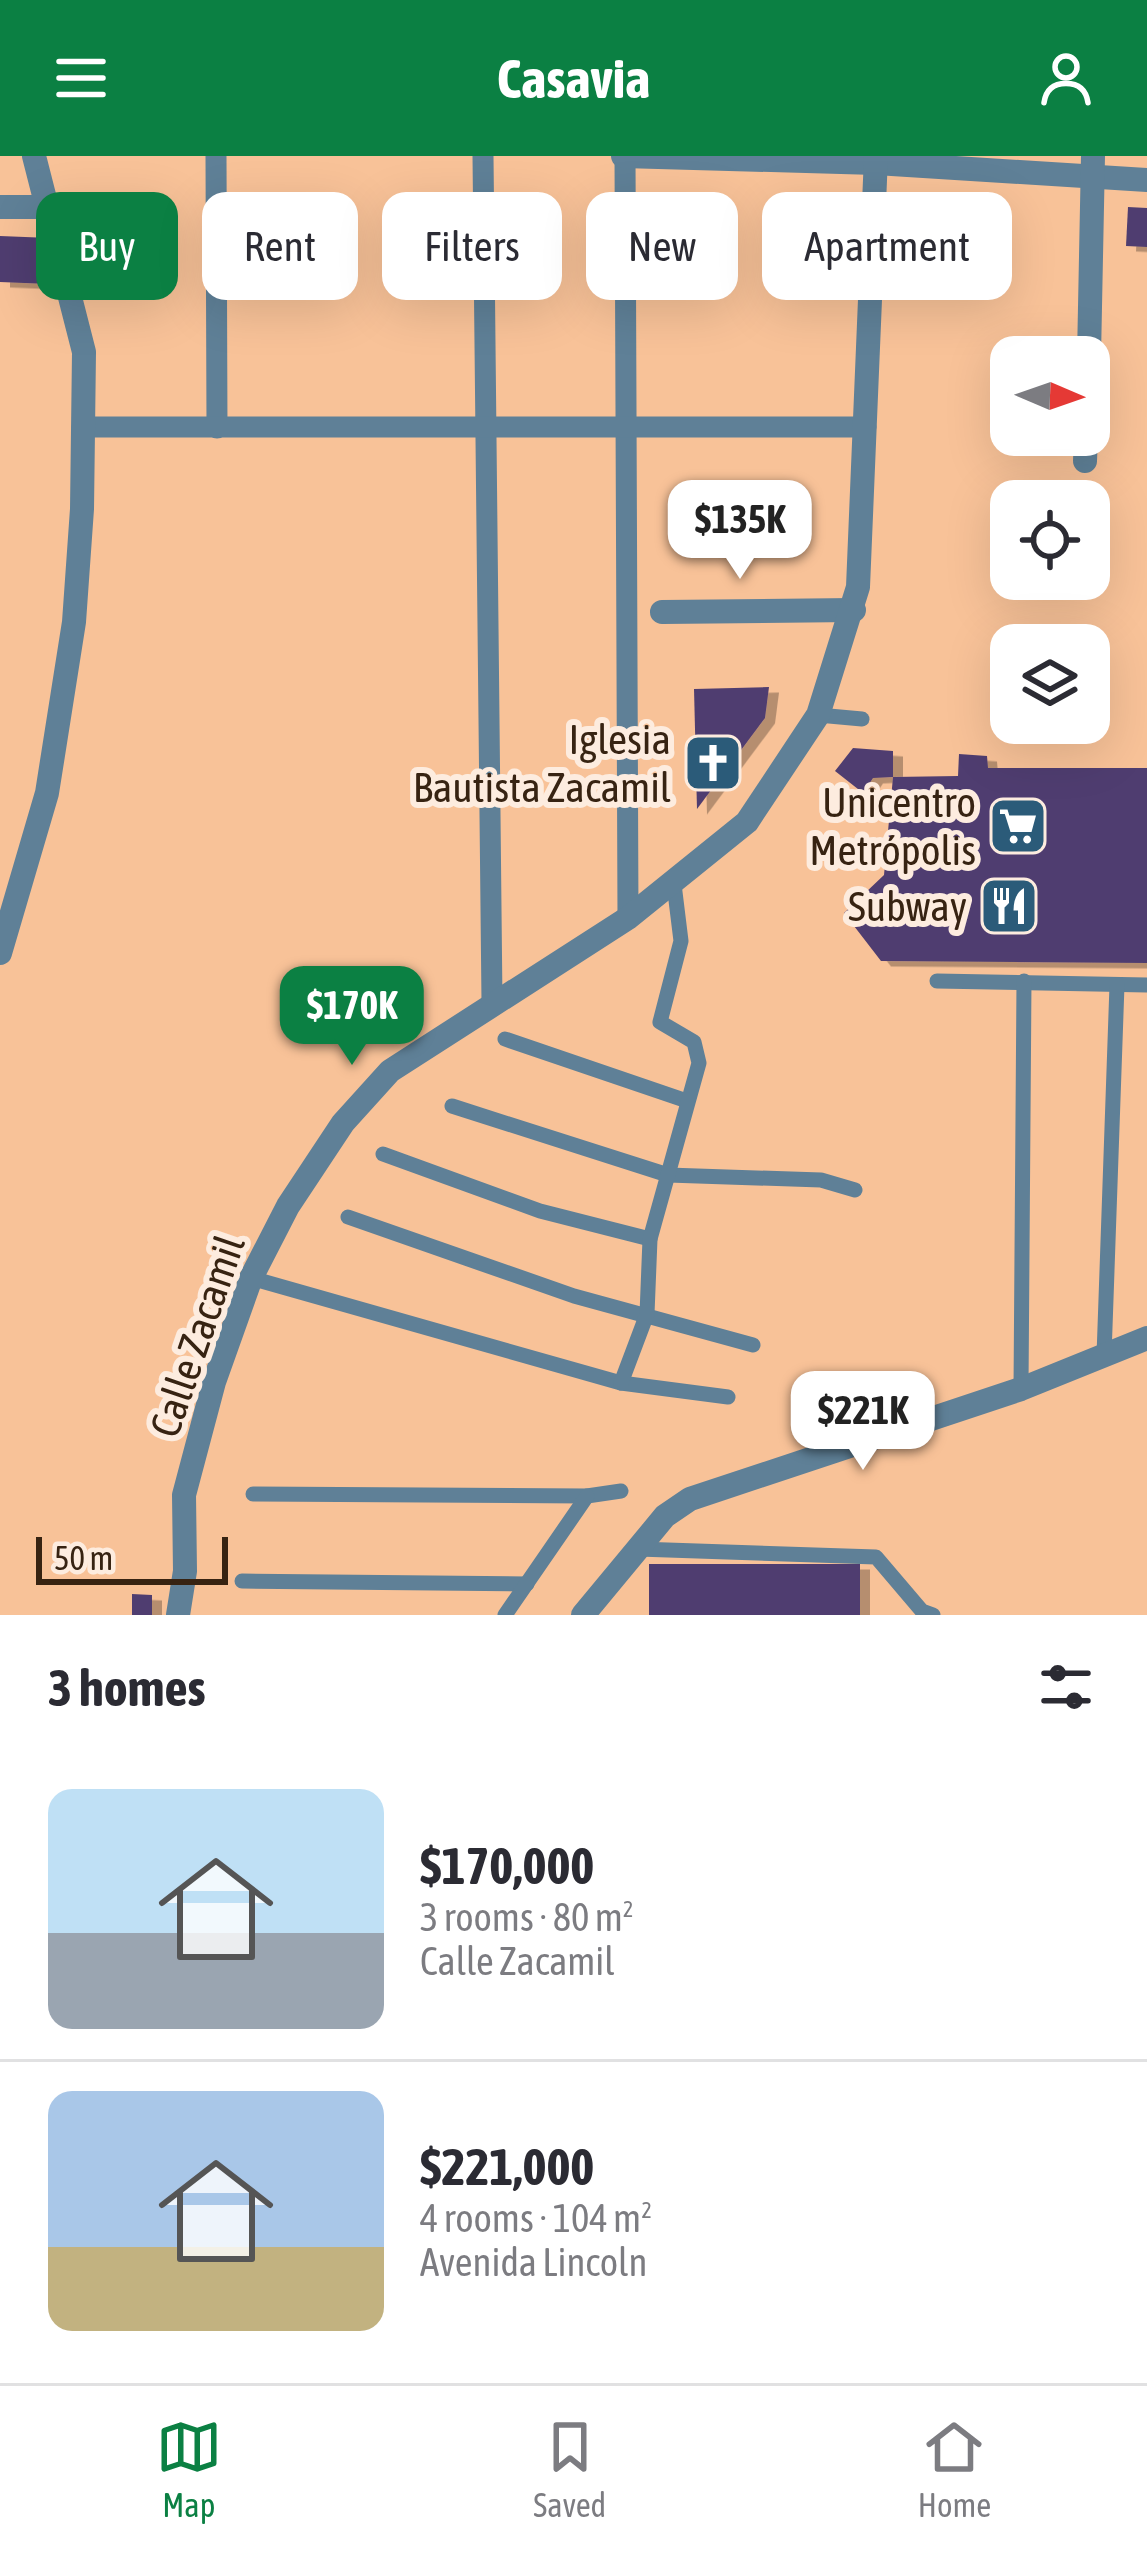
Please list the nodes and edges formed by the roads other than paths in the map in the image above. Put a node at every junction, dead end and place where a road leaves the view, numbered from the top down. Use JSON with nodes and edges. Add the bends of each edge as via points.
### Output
{"nodes":[{"id":1,"x":34,"y":156,"type":"edge"},
{"id":2,"x":216,"y":156,"type":"edge"},
{"id":3,"x":482,"y":156,"type":"edge"},
{"id":4,"x":624,"y":156,"type":"edge"},
{"id":5,"x":654,"y":156,"type":"edge"},
{"id":6,"x":876,"y":160,"type":"edge"},
{"id":7,"x":1094,"y":167,"type":"edge"},
{"id":8,"x":1147,"y":180,"type":"edge"},
{"id":9,"x":43,"y":192,"type":"edge"},
{"id":10,"x":0,"y":207,"type":"edge"},
{"id":11,"x":36,"y":207,"type":"edge"},
{"id":12,"x":71,"y":300,"type":"edge"},
{"id":13,"x":1090,"y":336,"type":"edge"},
{"id":14,"x":486,"y":427,"type":"junction"},
{"id":15,"x":629,"y":427,"type":"junction"},
{"id":16,"x":866,"y":427,"type":"junction"},
{"id":17,"x":82,"y":428,"type":"junction"},
{"id":18,"x":218,"y":428,"type":"junction"},
{"id":19,"x":1085,"y":456,"type":"edge"},
{"id":20,"x":1085,"y":461,"type":"dead end"},
{"id":21,"x":854,"y":610,"type":"junction"},
{"id":22,"x":662,"y":613,"type":"dead end"},
{"id":23,"x":818,"y":715,"type":"junction"},
{"id":24,"x":862,"y":719,"type":"dead end"},
{"id":25,"x":674,"y":884,"type":"junction"},
{"id":26,"x":628,"y":918,"type":"junction"},
{"id":27,"x":0,"y":953,"type":"edge"},
{"id":28,"x":937,"y":981,"type":"dead end"},
{"id":29,"x":1024,"y":982,"type":"junction"},
{"id":30,"x":1117,"y":985,"type":"junction"},
{"id":31,"x":1147,"y":985,"type":"edge"},
{"id":32,"x":492,"y":1003,"type":"junction"},
{"id":33,"x":505,"y":1039,"type":"dead end"},
{"id":34,"x":688,"y":1101,"type":"junction"},
{"id":35,"x":452,"y":1106,"type":"dead end"},
{"id":36,"x":383,"y":1154,"type":"dead end"},
{"id":37,"x":668,"y":1175,"type":"junction"},
{"id":38,"x":855,"y":1190,"type":"dead end"},
{"id":39,"x":348,"y":1217,"type":"dead end"},
{"id":40,"x":650,"y":1240,"type":"junction"},
{"id":41,"x":251,"y":1278,"type":"junction"},
{"id":42,"x":647,"y":1314,"type":"junction"},
{"id":43,"x":1147,"y":1338,"type":"edge"},
{"id":44,"x":753,"y":1345,"type":"dead end"},
{"id":45,"x":1104,"y":1356,"type":"junction"},
{"id":46,"x":621,"y":1383,"type":"junction"},
{"id":47,"x":1021,"y":1389,"type":"junction"},
{"id":48,"x":728,"y":1397,"type":"dead end"},
{"id":49,"x":622,"y":1491,"type":"dead end"},
{"id":50,"x":253,"y":1494,"type":"dead end"},
{"id":51,"x":587,"y":1496,"type":"junction"},
{"id":52,"x":638,"y":1549,"type":"junction"},
{"id":53,"x":185,"y":1571,"type":"junction"},
{"id":54,"x":242,"y":1581,"type":"dead end"},
{"id":55,"x":527,"y":1584,"type":"junction"},
{"id":56,"x":926,"y":1614,"type":"edge"},
{"id":57,"x":178,"y":1615,"type":"edge"},
{"id":58,"x":200,"y":1615,"type":"edge"},
{"id":59,"x":505,"y":1615,"type":"edge"},
{"id":60,"x":583,"y":1615,"type":"edge"}],
"edges":[{"from":1,"to":9,"type":"street"},
{"from":2,"to":18,"type":"street"},
{"from":3,"to":14,"type":"street"},
{"from":4,"to":5,"type":"street"},
{"from":4,"to":15,"type":"street"},
{"from":5,"to":6,"type":"street"},
{"from":6,"to":7,"type":"street"},
{"from":6,"to":16,"type":"street","name":"Calle Zacamil"},
{"from":7,"to":8,"type":"street"},
{"from":7,"to":13,"type":"street"},
{"from":10,"to":11,"type":"street"},
{"from":12,"to":17,"type":"street","via":[[84,352]]},
{"from":14,"to":15,"type":"street"},
{"from":14,"to":18,"type":"street"},
{"from":14,"to":32,"type":"street"},
{"from":15,"to":16,"type":"street"},
{"from":15,"to":26,"type":"street"},
{"from":16,"to":21,"type":"street","name":"Calle Zacamil"},
{"from":17,"to":18,"type":"street"},
{"from":17,"to":27,"type":"street","via":[[74,622],[47,793]]},
{"from":19,"to":20,"type":"street"},
{"from":21,"to":22,"type":"street"},
{"from":21,"to":23,"type":"street","name":"Calle Zacamil"},
{"from":23,"to":24,"type":"lane"},
{"from":23,"to":25,"type":"street","name":"Calle Zacamil","via":[[748,822]]},
{"from":25,"to":26,"type":"street","name":"Calle Zacamil"},
{"from":25,"to":34,"type":"lane","via":[[681,941],[660,1022],[699,1051]]},
{"from":26,"to":32,"type":"street","name":"Calle Zacamil"},
{"from":28,"to":29,"type":"lane"},
{"from":29,"to":30,"type":"lane"},
{"from":29,"to":47,"type":"lane"},
{"from":30,"to":31,"type":"lane"},
{"from":30,"to":45,"type":"lane"},
{"from":32,"to":41,"type":"street","name":"Calle Zacamil","via":[[390,1070],[343,1123]]},
{"from":33,"to":34,"type":"lane"},
{"from":34,"to":37,"type":"lane"},
{"from":35,"to":37,"type":"lane"},
{"from":36,"to":40,"type":"lane","via":[[540,1211]]},
{"from":37,"to":38,"type":"lane","via":[[820,1180]]},
{"from":37,"to":40,"type":"lane"},
{"from":39,"to":42,"type":"lane"},
{"from":40,"to":42,"type":"lane"},
{"from":41,"to":46,"type":"lane"},
{"from":41,"to":53,"type":"street","name":"Calle Zacamil","via":[[184,1495]]},
{"from":42,"to":44,"type":"lane"},
{"from":42,"to":46,"type":"lane"},
{"from":43,"to":45,"type":"street"},
{"from":45,"to":47,"type":"street"},
{"from":46,"to":48,"type":"lane"},
{"from":47,"to":52,"type":"street","via":[[690,1498]]},
{"from":49,"to":51,"type":"lane"},
{"from":50,"to":51,"type":"lane"},
{"from":51,"to":55,"type":"lane"},
{"from":52,"to":56,"type":"lane","via":[[876,1557]]},
{"from":52,"to":60,"type":"street"},
{"from":53,"to":57,"type":"street","name":"Calle Zacamil"},
{"from":53,"to":58,"type":"street","name":"Calle Zacamil"},
{"from":54,"to":55,"type":"lane"},
{"from":55,"to":59,"type":"lane"}]}
